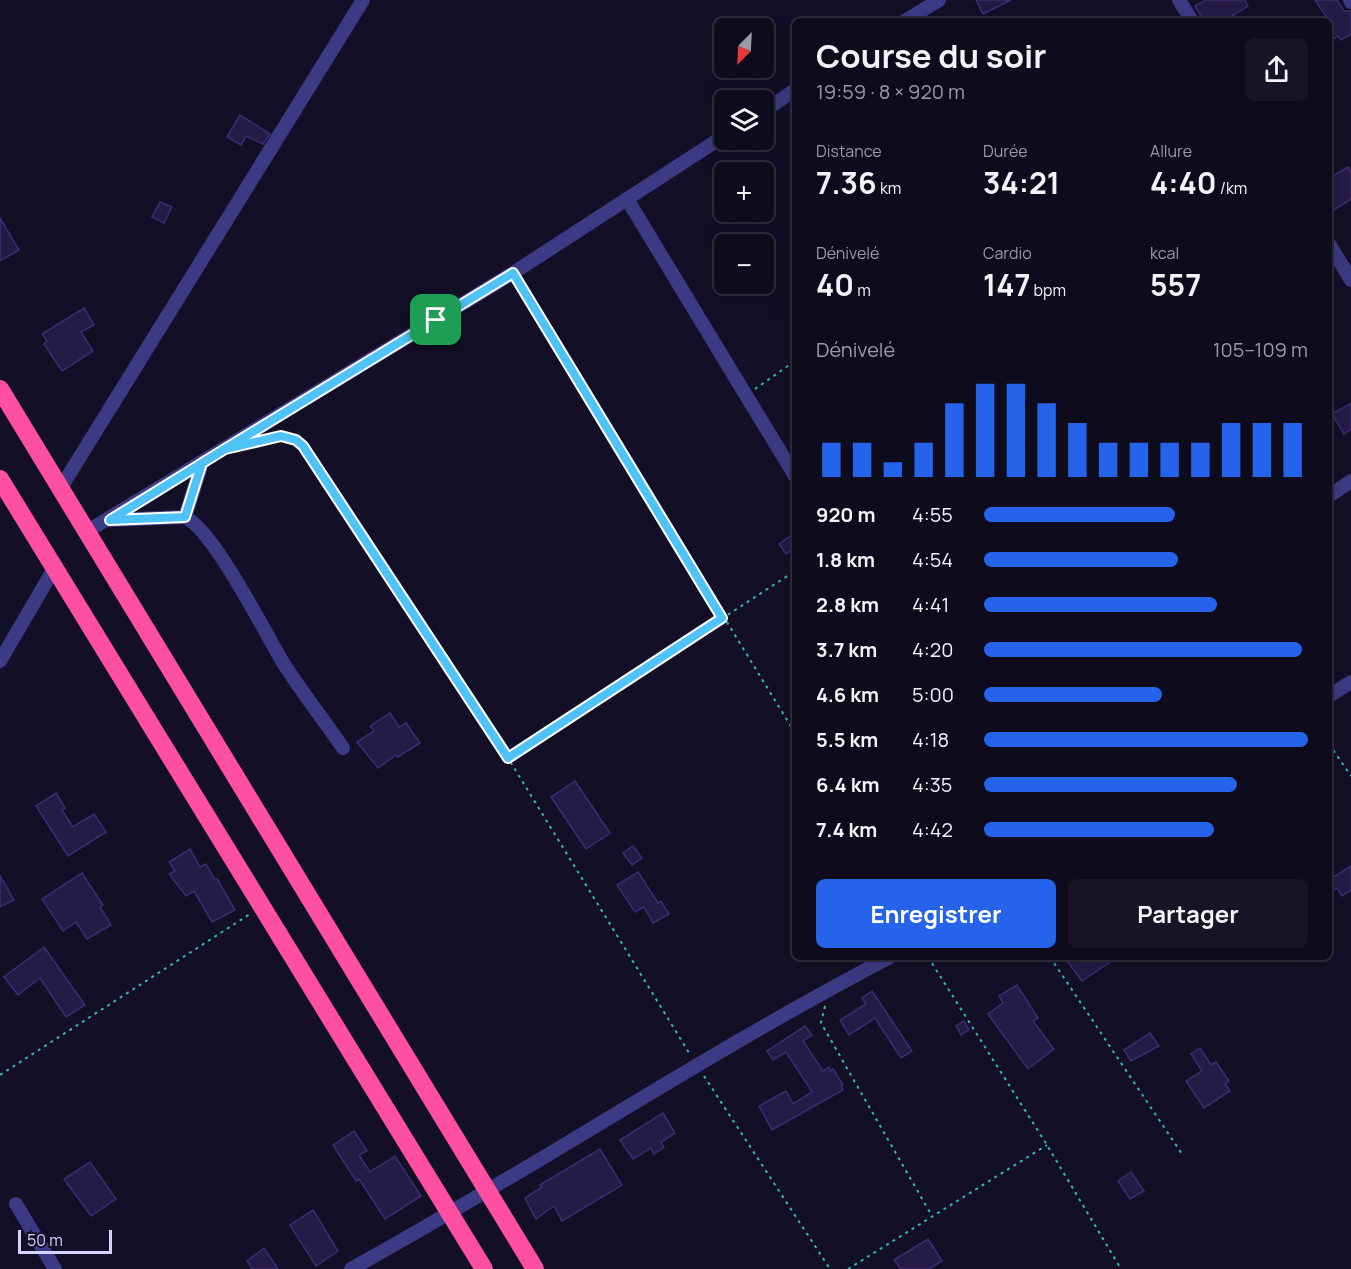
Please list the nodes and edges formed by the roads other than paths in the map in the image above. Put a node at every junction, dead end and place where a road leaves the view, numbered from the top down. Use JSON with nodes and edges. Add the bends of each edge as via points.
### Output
{"nodes":[{"id":1,"x":363,"y":0,"type":"edge"},
{"id":2,"x":939,"y":0,"type":"edge"},
{"id":3,"x":1179,"y":0,"type":"edge"},
{"id":4,"x":910,"y":18,"type":"edge"},
{"id":5,"x":1190,"y":18,"type":"edge"},
{"id":6,"x":792,"y":92,"type":"edge"},
{"id":7,"x":774,"y":104,"type":"edge"},
{"id":8,"x":714,"y":142,"type":"edge"},
{"id":9,"x":627,"y":199,"type":"junction"},
{"id":10,"x":1332,"y":249,"type":"edge"},
{"id":11,"x":1351,"y":279,"type":"edge"},
{"id":12,"x":0,"y":388,"type":"edge"},
{"id":13,"x":202,"y":463,"type":"junction"},
{"id":14,"x":792,"y":471,"type":"edge"},
{"id":15,"x":0,"y":479,"type":"edge"},
{"id":16,"x":1351,"y":481,"type":"edge"},
{"id":17,"x":60,"y":489,"type":"junction"},
{"id":18,"x":1332,"y":494,"type":"edge"},
{"id":19,"x":185,"y":517,"type":"junction"},
{"id":20,"x":110,"y":520,"type":"junction"},
{"id":21,"x":86,"y":532,"type":"junction"},
{"id":22,"x":55,"y":567,"type":"junction"},
{"id":23,"x":0,"y":661,"type":"edge"},
{"id":24,"x":1351,"y":682,"type":"edge"},
{"id":25,"x":1332,"y":694,"type":"edge"},
{"id":26,"x":343,"y":748,"type":"dead end"},
{"id":27,"x":884,"y":960,"type":"edge"},
{"id":28,"x":487,"y":1191,"type":"junction"},
{"id":29,"x":16,"y":1204,"type":"dead end"},
{"id":30,"x":451,"y":1214,"type":"junction"},
{"id":31,"x":55,"y":1269,"type":"edge"},
{"id":32,"x":351,"y":1269,"type":"edge"},
{"id":33,"x":484,"y":1269,"type":"edge"},
{"id":34,"x":535,"y":1269,"type":"edge"}],
"edges":[{"from":1,"to":17,"type":"street"},
{"from":2,"to":4,"type":"street"},
{"from":3,"to":5,"type":"street"},
{"from":6,"to":7,"type":"street"},
{"from":8,"to":9,"type":"street"},
{"from":9,"to":13,"type":"street"},
{"from":9,"to":14,"type":"street"},
{"from":10,"to":11,"type":"street"},
{"from":12,"to":17,"type":"highway"},
{"from":13,"to":19,"type":"street"},
{"from":13,"to":20,"type":"street"},
{"from":15,"to":22,"type":"highway"},
{"from":16,"to":18,"type":"street"},
{"from":17,"to":21,"type":"highway"},
{"from":19,"to":20,"type":"street"},
{"from":19,"to":26,"type":"street","via":[[211,542],[284,663]]},
{"from":20,"to":21,"type":"street"},
{"from":21,"to":28,"type":"highway"},
{"from":22,"to":23,"type":"street"},
{"from":22,"to":30,"type":"highway"},
{"from":24,"to":25,"type":"street"},
{"from":27,"to":28,"type":"street","via":[[696,1064]]},
{"from":28,"to":30,"type":"street"},
{"from":28,"to":34,"type":"highway"},
{"from":29,"to":31,"type":"street"},
{"from":30,"to":32,"type":"street"},
{"from":30,"to":33,"type":"highway"}]}
